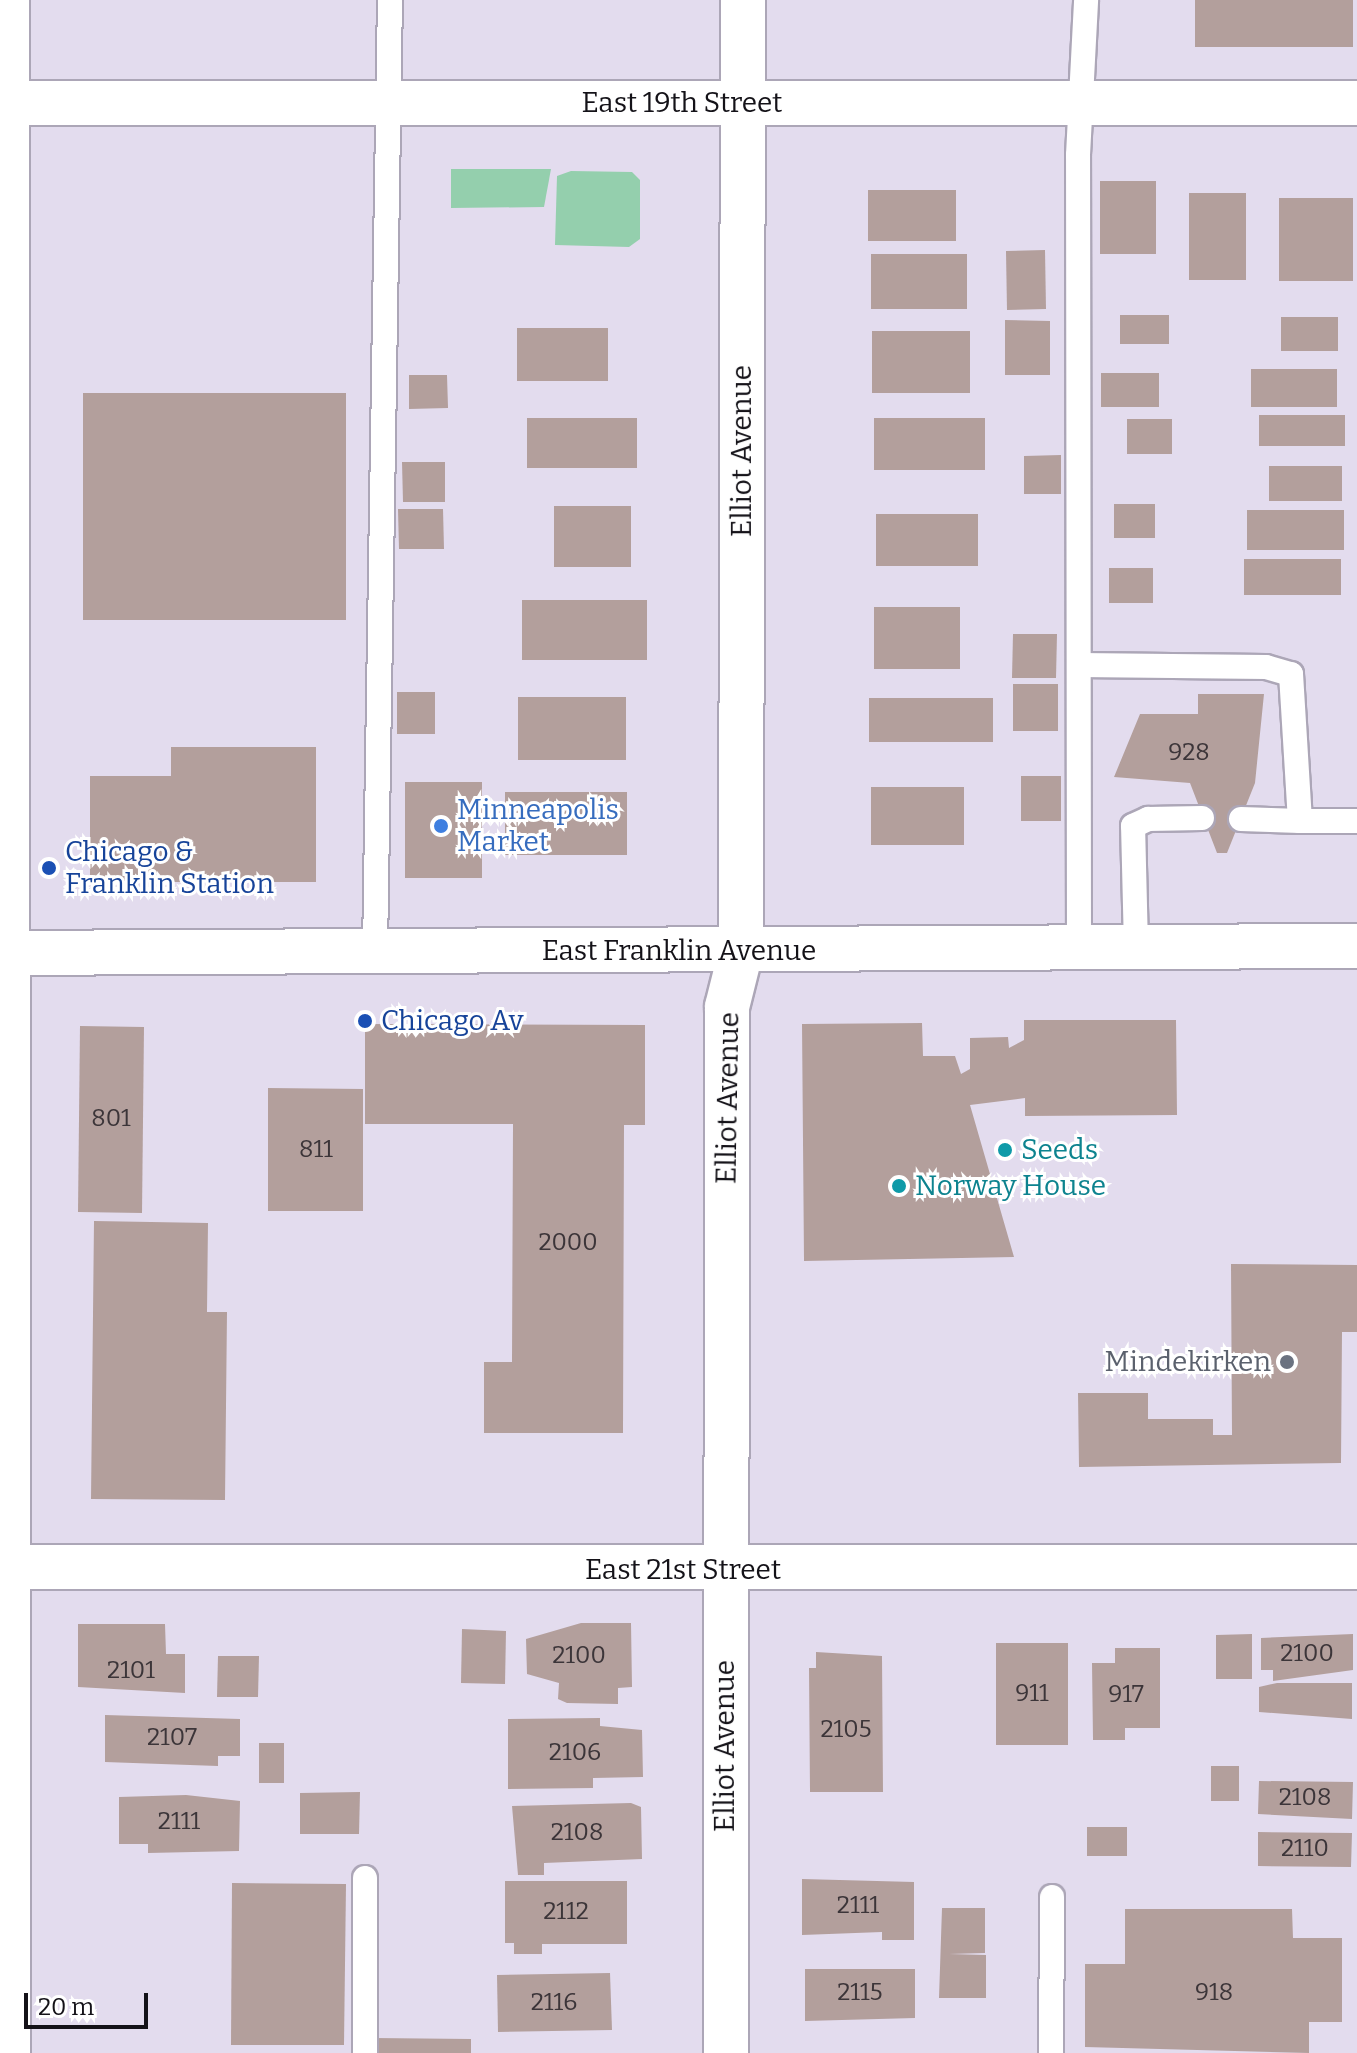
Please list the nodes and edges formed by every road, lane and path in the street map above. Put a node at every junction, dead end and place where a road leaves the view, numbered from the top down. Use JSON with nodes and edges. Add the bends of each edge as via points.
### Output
{"nodes":[{"id":1,"x":7,"y":0,"type":"edge"},
{"id":2,"x":390,"y":0,"type":"edge"},
{"id":3,"x":743,"y":0,"type":"edge"},
{"id":4,"x":1086,"y":0,"type":"edge"},
{"id":5,"x":7,"y":103,"type":"junction"},
{"id":6,"x":391,"y":103,"type":"junction"},
{"id":7,"x":743,"y":103,"type":"junction"},
{"id":8,"x":1086,"y":103,"type":"junction"},
{"id":9,"x":1357,"y":103,"type":"edge"},
{"id":10,"x":3,"y":244,"type":"edge"},
{"id":11,"x":5,"y":596,"type":"edge"},
{"id":12,"x":1079,"y":665,"type":"junction"},
{"id":13,"x":1202,"y":818,"type":"dead end"},
{"id":14,"x":1241,"y":819,"type":"dead end"},
{"id":15,"x":1300,"y":821,"type":"junction"},
{"id":16,"x":1357,"y":821,"type":"edge"},
{"id":17,"x":1357,"y":946,"type":"edge"},
{"id":18,"x":1136,"y":947,"type":"junction"},
{"id":19,"x":1079,"y":948,"type":"junction"},
{"id":20,"x":375,"y":951,"type":"junction"},
{"id":21,"x":741,"y":951,"type":"junction"},
{"id":22,"x":6,"y":953,"type":"edge"},
{"id":23,"x":8,"y":1567,"type":"junction"},
{"id":24,"x":1357,"y":1567,"type":"edge"},
{"id":25,"x":725,"y":1570,"type":"junction"},
{"id":26,"x":365,"y":1878,"type":"dead end"},
{"id":27,"x":1052,"y":1897,"type":"dead end"},
{"id":28,"x":8,"y":2053,"type":"edge"},
{"id":29,"x":365,"y":2053,"type":"edge"},
{"id":30,"x":726,"y":2053,"type":"edge"},
{"id":31,"x":1051,"y":2053,"type":"edge"}],
"edges":[{"from":1,"to":5,"type":"street"},
{"from":2,"to":6,"type":"lane"},
{"from":3,"to":7,"type":"street","name":"Elliot Avenue"},
{"from":4,"to":8,"type":"lane"},
{"from":5,"to":6,"type":"street","name":"East 19th Street"},
{"from":5,"to":10,"type":"street"},
{"from":6,"to":7,"type":"street","name":"East 19th Street"},
{"from":6,"to":20,"type":"lane"},
{"from":7,"to":8,"type":"street","name":"East 19th Street"},
{"from":7,"to":21,"type":"street","name":"Elliot Avenue"},
{"from":8,"to":9,"type":"street","name":"East 19th Street"},
{"from":8,"to":12,"type":"lane","via":[[1078,155]]},
{"from":10,"to":11,"type":"street"},
{"from":11,"to":22,"type":"street"},
{"from":12,"to":15,"type":"lane","via":[[1266,667],[1291,674]]},
{"from":12,"to":19,"type":"lane"},
{"from":13,"to":18,"type":"lane","via":[[1148,819],[1133,826]]},
{"from":14,"to":15,"type":"lane"},
{"from":15,"to":16,"type":"lane"},
{"from":17,"to":18,"type":"street","name":"East Franklin Avenue"},
{"from":18,"to":19,"type":"street","name":"East Franklin Avenue"},
{"from":19,"to":21,"type":"street","name":"East Franklin Avenue"},
{"from":20,"to":21,"type":"street","name":"East Franklin Avenue"},
{"from":20,"to":22,"type":"street","name":"East Franklin Avenue"},
{"from":21,"to":25,"type":"street","name":"Elliot Avenue","via":[[727,1007]]},
{"from":22,"to":23,"type":"street"},
{"from":23,"to":25,"type":"street","name":"East 21st Street"},
{"from":23,"to":28,"type":"street"},
{"from":24,"to":25,"type":"street","name":"East 21st Street"},
{"from":25,"to":30,"type":"street","name":"Elliot Avenue"},
{"from":26,"to":29,"type":"lane"},
{"from":27,"to":31,"type":"lane"}]}
